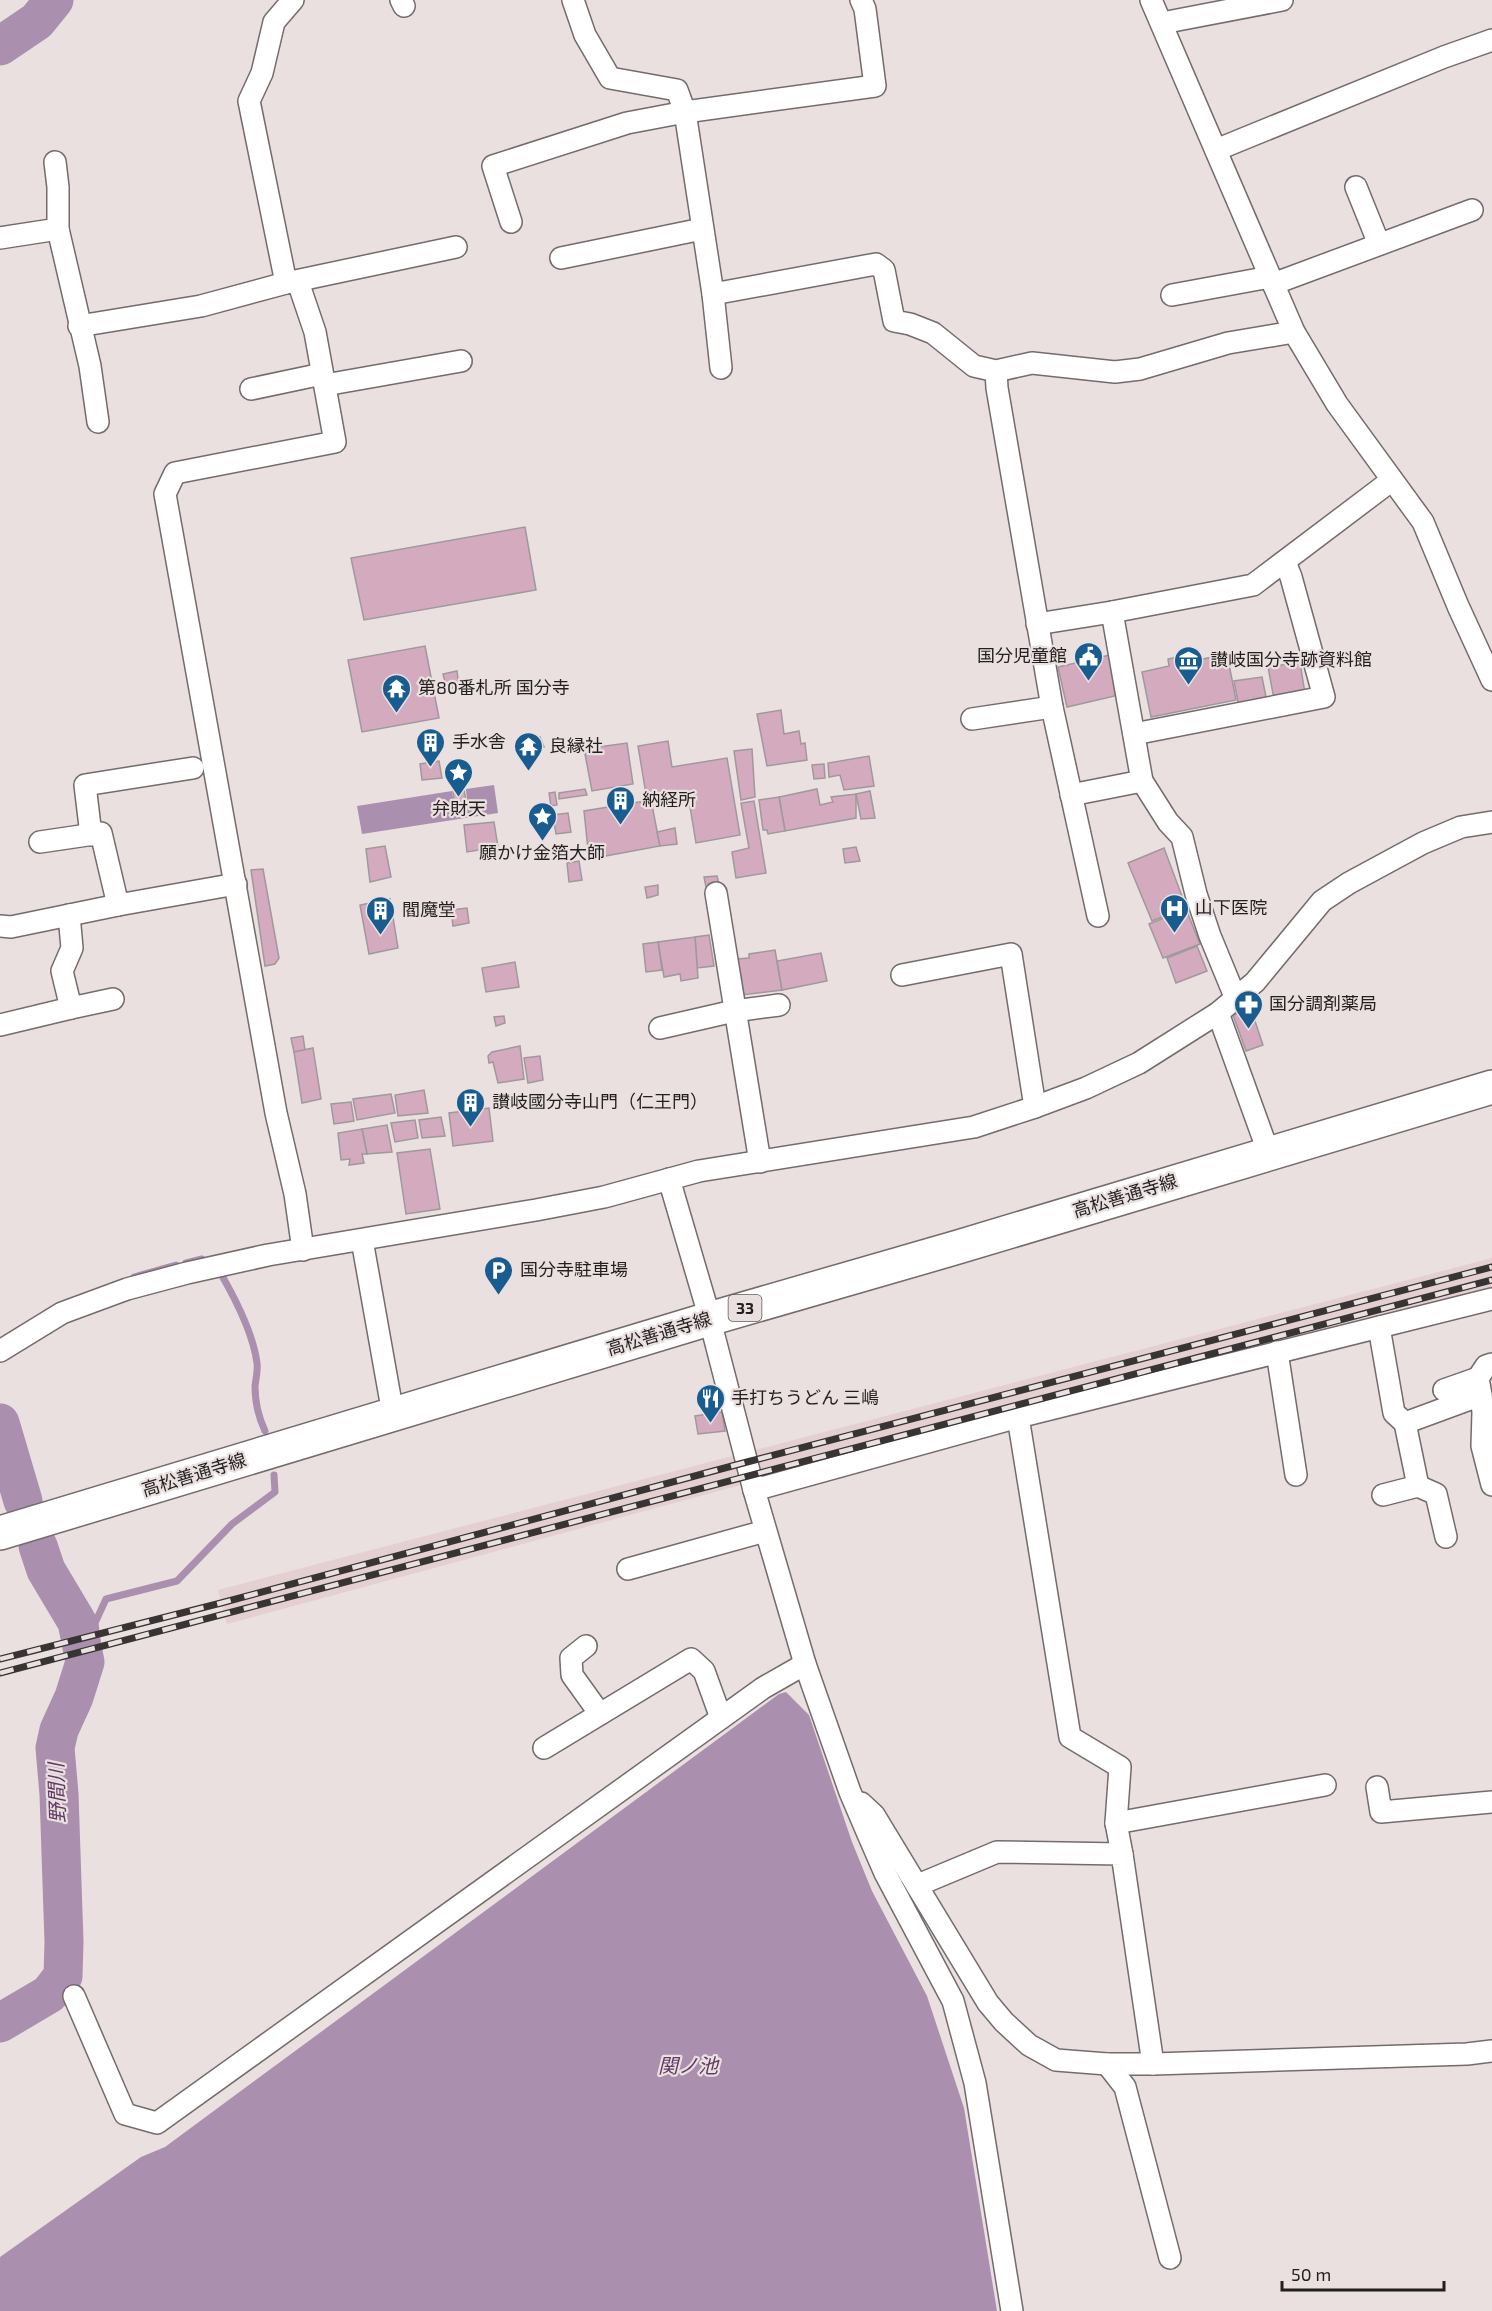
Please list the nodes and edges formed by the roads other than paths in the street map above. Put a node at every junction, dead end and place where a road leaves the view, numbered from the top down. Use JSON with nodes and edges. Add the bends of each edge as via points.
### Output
{"nodes":[{"id":1,"x":293,"y":0,"type":"edge"},
{"id":2,"x":573,"y":0,"type":"edge"},
{"id":3,"x":861,"y":0,"type":"edge"},
{"id":4,"x":1151,"y":0,"type":"edge"},
{"id":5,"x":1273,"y":0,"type":"edge"},
{"id":6,"x":1282,"y":0,"type":"edge"},
{"id":7,"x":1162,"y":23,"type":"junction"},
{"id":8,"x":1492,"y":40,"type":"edge"},
{"id":9,"x":685,"y":112,"type":"junction"},
{"id":10,"x":1216,"y":150,"type":"junction"},
{"id":11,"x":55,"y":162,"type":"dead end"},
{"id":12,"x":1356,"y":187,"type":"dead end"},
{"id":13,"x":1472,"y":210,"type":"dead end"},
{"id":14,"x":511,"y":222,"type":"dead end"},
{"id":15,"x":58,"y":229,"type":"junction"},
{"id":16,"x":702,"y":229,"type":"junction"},
{"id":17,"x":0,"y":238,"type":"edge"},
{"id":18,"x":1379,"y":244,"type":"junction"},
{"id":19,"x":456,"y":247,"type":"dead end"},
{"id":20,"x":561,"y":258,"type":"dead end"},
{"id":21,"x":1272,"y":281,"type":"junction"},
{"id":22,"x":292,"y":283,"type":"junction"},
{"id":23,"x":713,"y":294,"type":"junction"},
{"id":24,"x":1172,"y":295,"type":"dead end"},
{"id":25,"x":80,"y":326,"type":"junction"},
{"id":26,"x":1294,"y":332,"type":"junction"},
{"id":27,"x":461,"y":361,"type":"dead end"},
{"id":28,"x":721,"y":368,"type":"dead end"},
{"id":29,"x":996,"y":371,"type":"junction"},
{"id":30,"x":324,"y":379,"type":"junction"},
{"id":31,"x":251,"y":389,"type":"dead end"},
{"id":32,"x":98,"y":422,"type":"dead end"},
{"id":33,"x":1392,"y":480,"type":"junction"},
{"id":34,"x":1285,"y":562,"type":"junction"},
{"id":35,"x":1112,"y":612,"type":"junction"},
{"id":36,"x":1037,"y":624,"type":"junction"},
{"id":37,"x":1492,"y":680,"type":"edge"},
{"id":38,"x":1052,"y":707,"type":"junction"},
{"id":39,"x":972,"y":719,"type":"dead end"},
{"id":40,"x":1134,"y":734,"type":"junction"},
{"id":41,"x":194,"y":768,"type":"dead end"},
{"id":42,"x":1142,"y":781,"type":"junction"},
{"id":43,"x":1071,"y":795,"type":"junction"},
{"id":44,"x":1492,"y":822,"type":"edge"},
{"id":45,"x":91,"y":835,"type":"junction"},
{"id":46,"x":40,"y":842,"type":"dead end"},
{"id":47,"x":236,"y":884,"type":"junction"},
{"id":48,"x":716,"y":893,"type":"dead end"},
{"id":49,"x":118,"y":905,"type":"junction"},
{"id":50,"x":69,"y":915,"type":"junction"},
{"id":51,"x":1098,"y":916,"type":"dead end"},
{"id":52,"x":0,"y":926,"type":"edge"},
{"id":53,"x":902,"y":975,"type":"dead end"},
{"id":54,"x":113,"y":999,"type":"dead end"},
{"id":55,"x":1236,"y":999,"type":"junction"},
{"id":56,"x":779,"y":1005,"type":"dead end"},
{"id":57,"x":71,"y":1008,"type":"junction"},
{"id":58,"x":734,"y":1011,"type":"junction"},
{"id":59,"x":1218,"y":1013,"type":"junction"},
{"id":60,"x":0,"y":1025,"type":"edge"},
{"id":61,"x":660,"y":1028,"type":"dead end"},
{"id":62,"x":1492,"y":1087,"type":"edge"},
{"id":63,"x":1035,"y":1107,"type":"junction"},
{"id":64,"x":1269,"y":1154,"type":"junction"},
{"id":65,"x":759,"y":1162,"type":"junction"},
{"id":66,"x":669,"y":1179,"type":"junction"},
{"id":67,"x":362,"y":1240,"type":"junction"},
{"id":68,"x":303,"y":1250,"type":"junction"},
{"id":69,"x":1492,"y":1299,"type":"edge"},
{"id":70,"x":709,"y":1319,"type":"junction"},
{"id":71,"x":1379,"y":1327,"type":"junction"},
{"id":72,"x":0,"y":1351,"type":"edge"},
{"id":73,"x":1277,"y":1353,"type":"junction"},
{"id":74,"x":1484,"y":1379,"type":"edge"},
{"id":75,"x":1444,"y":1390,"type":"dead end"},
{"id":76,"x":393,"y":1414,"type":"junction"},
{"id":77,"x":1018,"y":1417,"type":"junction"},
{"id":78,"x":1405,"y":1423,"type":"junction"},
{"id":79,"x":1296,"y":1475,"type":"dead end"},
{"id":80,"x":1492,"y":1485,"type":"edge"},
{"id":81,"x":1418,"y":1486,"type":"junction"},
{"id":82,"x":754,"y":1491,"type":"junction"},
{"id":83,"x":1383,"y":1495,"type":"dead end"},
{"id":84,"x":765,"y":1531,"type":"junction"},
{"id":85,"x":0,"y":1533,"type":"edge"},
{"id":86,"x":1446,"y":1537,"type":"dead end"},
{"id":87,"x":628,"y":1569,"type":"dead end"},
{"id":88,"x":586,"y":1646,"type":"dead end"},
{"id":89,"x":805,"y":1664,"type":"junction"},
{"id":90,"x":600,"y":1714,"type":"junction"},
{"id":91,"x":721,"y":1719,"type":"junction"},
{"id":92,"x":544,"y":1748,"type":"dead end"},
{"id":93,"x":1325,"y":1785,"type":"dead end"},
{"id":94,"x":1377,"y":1787,"type":"dead end"},
{"id":95,"x":850,"y":1792,"type":"junction"},
{"id":96,"x":1492,"y":1802,"type":"edge"},
{"id":97,"x":1116,"y":1823,"type":"junction"},
{"id":98,"x":1122,"y":1854,"type":"junction"},
{"id":99,"x":918,"y":1885,"type":"junction"},
{"id":100,"x":74,"y":1996,"type":"dead end"},
{"id":101,"x":1492,"y":2051,"type":"edge"},
{"id":102,"x":1107,"y":2064,"type":"junction"},
{"id":103,"x":1153,"y":2064,"type":"junction"},
{"id":104,"x":1170,"y":2258,"type":"dead end"},
{"id":105,"x":1012,"y":2311,"type":"edge"}],
"edges":[{"from":1,"to":22,"type":"street","via":[[274,22],[262,73],[249,101]]},
{"from":2,"to":9,"type":"street","via":[[585,35],[610,78],[677,90]]},
{"from":3,"to":9,"type":"street","via":[[874,86]]},
{"from":4,"to":7,"type":"street"},
{"from":5,"to":6,"type":"street"},
{"from":5,"to":7,"type":"street"},
{"from":7,"to":10,"type":"street"},
{"from":8,"to":10,"type":"street"},
{"from":9,"to":14,"type":"street","via":[[627,123],[493,166]]},
{"from":9,"to":16,"type":"street"},
{"from":10,"to":21,"type":"street"},
{"from":11,"to":15,"type":"street"},
{"from":12,"to":18,"type":"street"},
{"from":13,"to":18,"type":"street"},
{"from":15,"to":17,"type":"street"},
{"from":15,"to":25,"type":"street"},
{"from":16,"to":20,"type":"street"},
{"from":16,"to":23,"type":"street"},
{"from":18,"to":21,"type":"street"},
{"from":19,"to":22,"type":"street"},
{"from":21,"to":24,"type":"street"},
{"from":21,"to":26,"type":"street"},
{"from":22,"to":25,"type":"street","via":[[201,306]]},
{"from":22,"to":30,"type":"street","via":[[315,332]]},
{"from":23,"to":28,"type":"street"},
{"from":23,"to":29,"type":"street","via":[[876,264],[884,270],[894,321],[933,333],[974,366]]},
{"from":25,"to":32,"type":"street"},
{"from":26,"to":29,"type":"street","via":[[1228,343],[1140,369],[1116,372],[1032,363]]},
{"from":26,"to":33,"type":"street","via":[[1337,404]]},
{"from":27,"to":30,"type":"street"},
{"from":29,"to":36,"type":"street"},
{"from":30,"to":31,"type":"street"},
{"from":30,"to":47,"type":"street","via":[[335,442],[175,473],[165,494]]},
{"from":33,"to":34,"type":"street"},
{"from":33,"to":37,"type":"street","via":[[1423,522]]},
{"from":34,"to":35,"type":"street","via":[[1253,585]]},
{"from":34,"to":40,"type":"street","via":[[1324,697]]},
{"from":35,"to":36,"type":"street"},
{"from":35,"to":40,"type":"street"},
{"from":36,"to":38,"type":"street"},
{"from":38,"to":39,"type":"street"},
{"from":38,"to":43,"type":"street"},
{"from":40,"to":42,"type":"street"},
{"from":41,"to":45,"type":"street","via":[[85,785]]},
{"from":42,"to":43,"type":"street"},
{"from":42,"to":55,"type":"street","via":[[1182,837],[1196,894]]},
{"from":43,"to":51,"type":"street"},
{"from":44,"to":55,"type":"street","via":[[1461,827],[1423,843],[1322,901],[1262,975]]},
{"from":45,"to":46,"type":"street"},
{"from":45,"to":49,"type":"street","via":[[101,833]]},
{"from":47,"to":49,"type":"street"},
{"from":47,"to":68,"type":"street"},
{"from":48,"to":58,"type":"street"},
{"from":49,"to":50,"type":"street"},
{"from":50,"to":52,"type":"street"},
{"from":50,"to":57,"type":"street","via":[[72,948],[62,971]]},
{"from":53,"to":63,"type":"street","via":[[1011,954]]},
{"from":54,"to":57,"type":"street"},
{"from":55,"to":59,"type":"street"},
{"from":56,"to":58,"type":"street"},
{"from":57,"to":60,"type":"street"},
{"from":58,"to":61,"type":"street"},
{"from":58,"to":65,"type":"street"},
{"from":59,"to":63,"type":"street","via":[[1139,1063]]},
{"from":59,"to":64,"type":"street"},
{"from":62,"to":64,"type":"main road","name":"高松善通寺線","number":"33"},
{"from":63,"to":65,"type":"street","via":[[974,1126]]},
{"from":64,"to":70,"type":"main road","name":"高松善通寺線","number":"33"},
{"from":65,"to":66,"type":"street"},
{"from":66,"to":67,"type":"street","via":[[604,1197]]},
{"from":66,"to":70,"type":"street"},
{"from":67,"to":68,"type":"street"},
{"from":67,"to":76,"type":"street"},
{"from":68,"to":72,"type":"street","via":[[127,1289],[62,1313]]},
{"from":69,"to":71,"type":"street"},
{"from":70,"to":76,"type":"main road","name":"高松善通寺線","number":"33"},
{"from":70,"to":82,"type":"street"},
{"from":71,"to":73,"type":"street"},
{"from":71,"to":78,"type":"street","via":[[1394,1413]]},
{"from":73,"to":77,"type":"street"},
{"from":73,"to":79,"type":"street"},
{"from":74,"to":75,"type":"street"},
{"from":74,"to":78,"type":"street"},
{"from":74,"to":80,"type":"street","via":[[1482,1446]]},
{"from":76,"to":85,"type":"main road","name":"高松善通寺線","number":"33"},
{"from":77,"to":82,"type":"street"},
{"from":77,"to":97,"type":"street","via":[[1070,1737],[1120,1767]]},
{"from":78,"to":81,"type":"street"},
{"from":81,"to":83,"type":"street"},
{"from":81,"to":86,"type":"street","via":[[1436,1494]]},
{"from":82,"to":84,"type":"street"},
{"from":84,"to":87,"type":"street"},
{"from":84,"to":89,"type":"street"},
{"from":88,"to":90,"type":"street","via":[[571,1658],[572,1675]]},
{"from":89,"to":91,"type":"street"},
{"from":89,"to":95,"type":"street"},
{"from":90,"to":91,"type":"street","via":[[691,1659],[704,1671]]},
{"from":90,"to":92,"type":"street"},
{"from":91,"to":100,"type":"street","via":[[157,2123],[125,2114]]},
{"from":93,"to":97,"type":"street"},
{"from":94,"to":96,"type":"street","via":[[1381,1812]]},
{"from":95,"to":99,"type":"street","via":[[874,1815]]},
{"from":95,"to":105,"type":"street","via":[[885,1873],[953,2001],[975,2083]]},
{"from":97,"to":98,"type":"street"},
{"from":98,"to":99,"type":"street","via":[[998,1852]]},
{"from":98,"to":103,"type":"street"},
{"from":99,"to":102,"type":"street","via":[[988,2003],[1004,2022],[1029,2045],[1056,2060]]},
{"from":101,"to":103,"type":"street"},
{"from":102,"to":103,"type":"street"},
{"from":102,"to":104,"type":"street","via":[[1125,2087]]}]}
